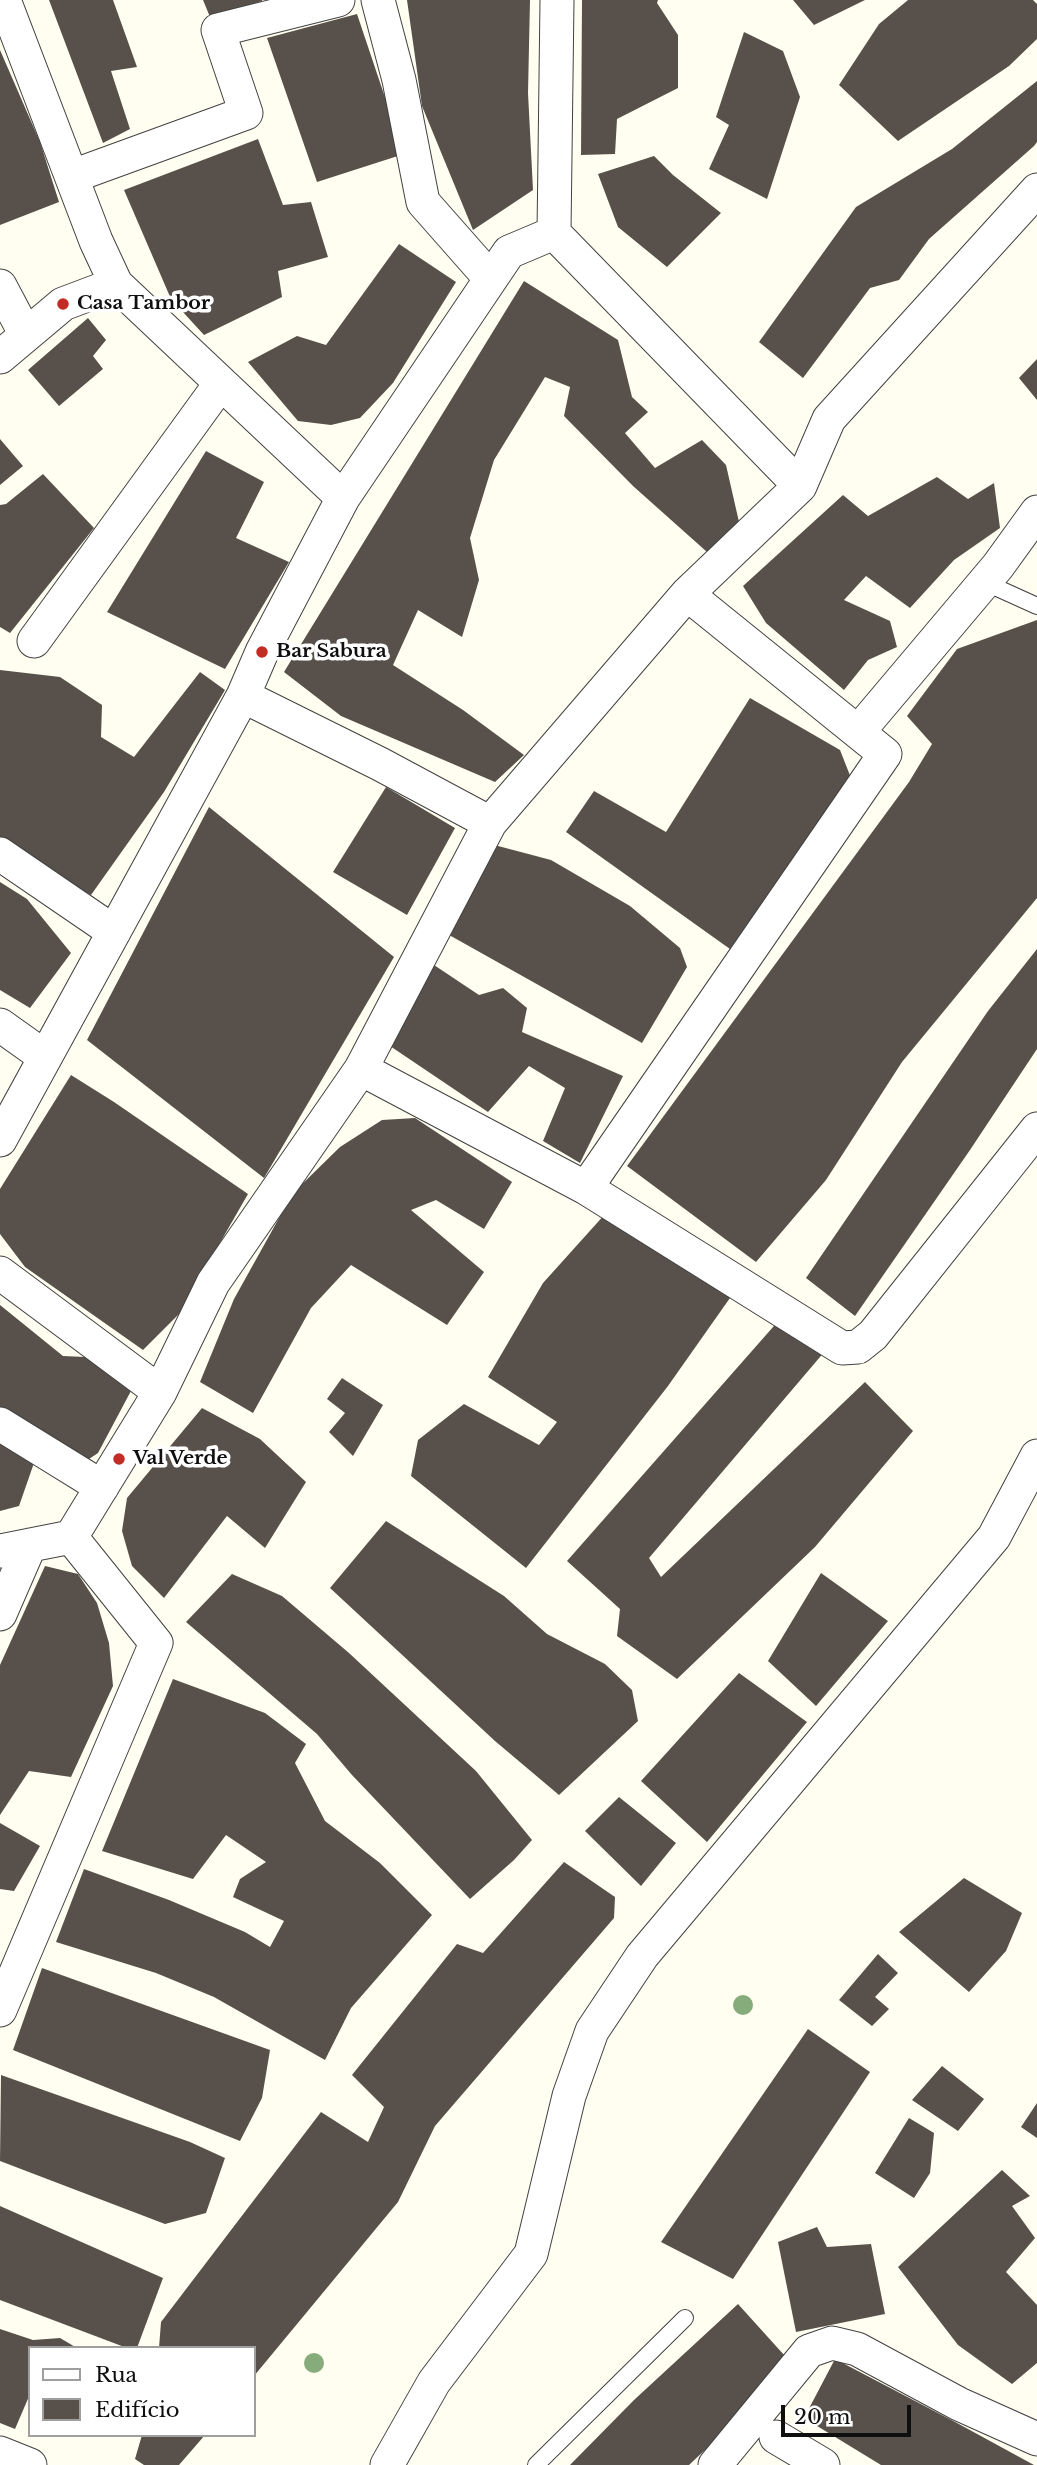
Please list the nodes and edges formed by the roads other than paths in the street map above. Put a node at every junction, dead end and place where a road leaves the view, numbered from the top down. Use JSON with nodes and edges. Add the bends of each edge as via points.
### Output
{"nodes":[{"id":1,"x":4,"y":0,"type":"edge"},
{"id":2,"x":338,"y":0,"type":"edge"},
{"id":3,"x":378,"y":0,"type":"edge"},
{"id":4,"x":557,"y":0,"type":"edge"},
{"id":5,"x":73,"y":176,"type":"junction"},
{"id":6,"x":1037,"y":190,"type":"edge"},
{"id":7,"x":554,"y":233,"type":"junction"},
{"id":8,"x":491,"y":278,"type":"junction"},
{"id":9,"x":116,"y":284,"type":"junction"},
{"id":10,"x":0,"y":286,"type":"edge"},
{"id":11,"x":26,"y":335,"type":"junction"},
{"id":12,"x":0,"y":357,"type":"edge"},
{"id":13,"x":220,"y":383,"type":"junction"},
{"id":14,"x":800,"y":486,"type":"junction"},
{"id":15,"x":344,"y":498,"type":"junction"},
{"id":16,"x":1037,"y":512,"type":"edge"},
{"id":17,"x":984,"y":582,"type":"junction"},
{"id":18,"x":687,"y":594,"type":"junction"},
{"id":19,"x":1037,"y":606,"type":"edge"},
{"id":20,"x":34,"y":641,"type":"dead end"},
{"id":21,"x":243,"y":696,"type":"junction"},
{"id":22,"x":858,"y":732,"type":"junction"},
{"id":23,"x":490,"y":823,"type":"junction"},
{"id":24,"x":0,"y":854,"type":"edge"},
{"id":25,"x":114,"y":932,"type":"junction"},
{"id":26,"x":0,"y":1026,"type":"edge"},
{"id":27,"x":45,"y":1057,"type":"junction"},
{"id":28,"x":361,"y":1069,"type":"junction"},
{"id":29,"x":1037,"y":1129,"type":"edge"},
{"id":30,"x":0,"y":1140,"type":"edge"},
{"id":31,"x":586,"y":1188,"type":"junction"},
{"id":32,"x":0,"y":1273,"type":"edge"},
{"id":33,"x":160,"y":1392,"type":"junction"},
{"id":34,"x":0,"y":1424,"type":"edge"},
{"id":35,"x":1037,"y":1455,"type":"edge"},
{"id":36,"x":102,"y":1487,"type":"junction"},
{"id":37,"x":71,"y":1537,"type":"junction"},
{"id":38,"x":9,"y":1548,"type":"edge"},
{"id":39,"x":0,"y":1614,"type":"edge"},
{"id":40,"x":0,"y":2010,"type":"edge"},
{"id":41,"x":685,"y":2318,"type":"dead end"},
{"id":42,"x":776,"y":2437,"type":"dead end"},
{"id":43,"x":1037,"y":2438,"type":"edge"},
{"id":44,"x":0,"y":2453,"type":"edge"},
{"id":45,"x":30,"y":2465,"type":"edge"},
{"id":46,"x":387,"y":2465,"type":"edge"},
{"id":47,"x":536,"y":2465,"type":"edge"},
{"id":48,"x":715,"y":2465,"type":"edge"},
{"id":49,"x":823,"y":2465,"type":"edge"}],
"edges":[{"from":1,"to":5,"type":"street"},
{"from":2,"to":5,"type":"street","via":[[218,30],[246,113]]},
{"from":3,"to":8,"type":"street","via":[[423,202]]},
{"from":4,"to":7,"type":"street"},
{"from":5,"to":9,"type":"street"},
{"from":6,"to":14,"type":"street","via":[[828,419]]},
{"from":7,"to":8,"type":"street","via":[[509,252]]},
{"from":7,"to":14,"type":"street"},
{"from":8,"to":15,"type":"street"},
{"from":9,"to":11,"type":"street","via":[[62,304]]},
{"from":9,"to":13,"type":"street"},
{"from":10,"to":11,"type":"street"},
{"from":11,"to":12,"type":"street"},
{"from":13,"to":15,"type":"street"},
{"from":13,"to":20,"type":"street"},
{"from":14,"to":18,"type":"street"},
{"from":15,"to":21,"type":"street"},
{"from":16,"to":17,"type":"street"},
{"from":17,"to":19,"type":"lane"},
{"from":17,"to":22,"type":"street"},
{"from":18,"to":22,"type":"street"},
{"from":18,"to":23,"type":"street"},
{"from":21,"to":23,"type":"street"},
{"from":21,"to":25,"type":"street"},
{"from":22,"to":31,"type":"street","via":[[885,754]]},
{"from":23,"to":28,"type":"street"},
{"from":24,"to":25,"type":"street"},
{"from":25,"to":27,"type":"street"},
{"from":26,"to":27,"type":"street"},
{"from":27,"to":30,"type":"street"},
{"from":28,"to":31,"type":"street"},
{"from":28,"to":33,"type":"street","via":[[213,1283]]},
{"from":29,"to":31,"type":"street","via":[[873,1335],[858,1347],[842,1348]]},
{"from":32,"to":33,"type":"street"},
{"from":33,"to":36,"type":"street"},
{"from":34,"to":36,"type":"street"},
{"from":35,"to":46,"type":"street","via":[[993,1537],[642,1956],[592,2031],[569,2096],[531,2254],[434,2382]]},
{"from":36,"to":37,"type":"street"},
{"from":37,"to":38,"type":"street"},
{"from":37,"to":40,"type":"street","via":[[156,1643]]},
{"from":38,"to":39,"type":"street"},
{"from":41,"to":47,"type":"lane"},
{"from":42,"to":49,"type":"street"},
{"from":43,"to":48,"type":"street","via":[[959,2404],[857,2348],[832,2343],[808,2351]]},
{"from":44,"to":45,"type":"street"}]}
